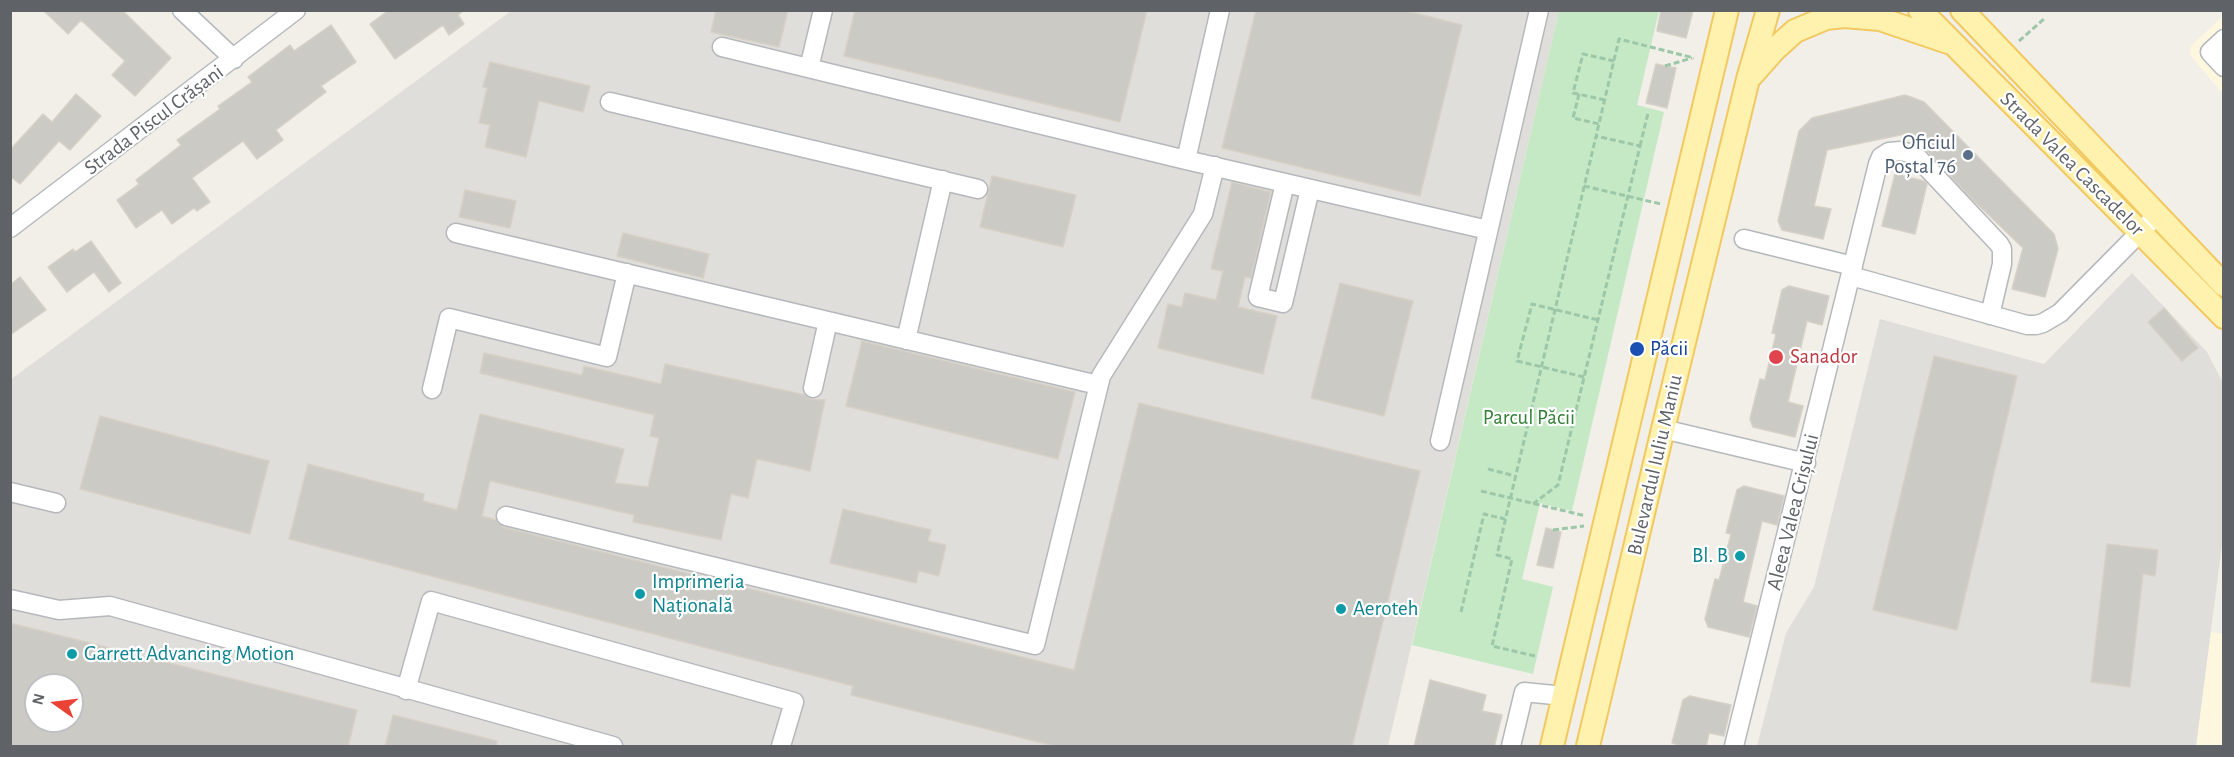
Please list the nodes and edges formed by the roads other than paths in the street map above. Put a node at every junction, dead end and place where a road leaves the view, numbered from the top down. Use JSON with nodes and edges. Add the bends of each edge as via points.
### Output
{"nodes":[{"id":1,"x":182,"y":10,"type":"edge"},
{"id":2,"x":296,"y":10,"type":"edge"},
{"id":3,"x":823,"y":10,"type":"edge"},
{"id":4,"x":1220,"y":10,"type":"edge"},
{"id":5,"x":1727,"y":10,"type":"edge"},
{"id":6,"x":1768,"y":10,"type":"edge"},
{"id":7,"x":1920,"y":10,"type":"edge"},
{"id":8,"x":1962,"y":10,"type":"edge"},
{"id":9,"x":1534,"y":12,"type":"edge"},
{"id":10,"x":2223,"y":39,"type":"edge"},
{"id":11,"x":1955,"y":45,"type":"junction"},
{"id":12,"x":722,"y":47,"type":"dead end"},
{"id":13,"x":234,"y":59,"type":"junction"},
{"id":14,"x":2223,"y":67,"type":"edge"},
{"id":15,"x":809,"y":68,"type":"junction"},
{"id":16,"x":1748,"y":79,"type":"junction"},
{"id":17,"x":610,"y":102,"type":"dead end"},
{"id":18,"x":1186,"y":160,"type":"junction"},
{"id":19,"x":1215,"y":166,"type":"junction"},
{"id":20,"x":943,"y":180,"type":"junction"},
{"id":21,"x":1285,"y":183,"type":"junction"},
{"id":22,"x":978,"y":189,"type":"dead end"},
{"id":23,"x":1310,"y":189,"type":"junction"},
{"id":24,"x":2157,"y":216,"type":"junction"},
{"id":25,"x":10,"y":228,"type":"edge"},
{"id":26,"x":1488,"y":230,"type":"junction"},
{"id":27,"x":456,"y":232,"type":"dead end"},
{"id":28,"x":2140,"y":232,"type":"junction"},
{"id":29,"x":1744,"y":239,"type":"dead end"},
{"id":30,"x":1852,"y":272,"type":"junction"},
{"id":31,"x":627,"y":273,"type":"junction"},
{"id":32,"x":2223,"y":285,"type":"edge"},
{"id":33,"x":1990,"y":315,"type":"junction"},
{"id":34,"x":2223,"y":317,"type":"edge"},
{"id":35,"x":828,"y":321,"type":"junction"},
{"id":36,"x":906,"y":340,"type":"junction"},
{"id":37,"x":1098,"y":386,"type":"junction"},
{"id":38,"x":813,"y":388,"type":"dead end"},
{"id":39,"x":432,"y":389,"type":"dead end"},
{"id":40,"x":1663,"y":429,"type":"junction"},
{"id":41,"x":1440,"y":441,"type":"dead end"},
{"id":42,"x":1806,"y":463,"type":"junction"},
{"id":43,"x":10,"y":492,"type":"edge"},
{"id":44,"x":56,"y":502,"type":"dead end"},
{"id":45,"x":506,"y":516,"type":"dead end"},
{"id":46,"x":10,"y":599,"type":"edge"},
{"id":47,"x":406,"y":690,"type":"junction"},
{"id":48,"x":1564,"y":696,"type":"junction"},
{"id":49,"x":613,"y":747,"type":"edge"},
{"id":50,"x":781,"y":747,"type":"edge"},
{"id":51,"x":1511,"y":747,"type":"edge"},
{"id":52,"x":1552,"y":747,"type":"edge"},
{"id":53,"x":1588,"y":747,"type":"edge"},
{"id":54,"x":1734,"y":747,"type":"edge"}],
"edges":[{"from":1,"to":13,"type":"street"},
{"from":2,"to":13,"type":"street","name":"Strada Piscul Crășani"},
{"from":3,"to":15,"type":"street"},
{"from":4,"to":18,"type":"street"},
{"from":5,"to":48,"type":"main road","name":"Bulevardul Iuliu Maniu"},
{"from":6,"to":16,"type":"main road","name":"Bulevardul Iuliu Maniu"},
{"from":7,"to":11,"type":"main road","name":"Strada Valea Cascadelor"},
{"from":8,"to":24,"type":"main road","name":"Strada Valea Cascadelor"},
{"from":9,"to":26,"type":"street"},
{"from":10,"to":14,"type":"street","via":[[2210,52]]},
{"from":11,"to":16,"type":"main road","via":[[1880,19],[1826,18],[1795,32]]},
{"from":11,"to":28,"type":"main road","name":"Strada Valea Cascadelor"},
{"from":12,"to":15,"type":"street"},
{"from":13,"to":25,"type":"street","name":"Strada Piscul Crășani"},
{"from":15,"to":18,"type":"street"},
{"from":16,"to":40,"type":"main road","name":"Bulevardul Iuliu Maniu"},
{"from":17,"to":20,"type":"street"},
{"from":18,"to":19,"type":"street"},
{"from":19,"to":21,"type":"street"},
{"from":19,"to":37,"type":"street","via":[[1203,214]]},
{"from":20,"to":22,"type":"street"},
{"from":20,"to":36,"type":"street"},
{"from":21,"to":23,"type":"street"},
{"from":21,"to":23,"type":"street","via":[[1258,297],[1283,303]]},
{"from":23,"to":26,"type":"street"},
{"from":24,"to":28,"type":"street"},
{"from":24,"to":32,"type":"main road","name":"Strada Valea Cascadelor"},
{"from":26,"to":41,"type":"street"},
{"from":27,"to":31,"type":"street"},
{"from":28,"to":33,"type":"street","via":[[2051,319],[2036,326]]},
{"from":28,"to":34,"type":"main road","name":"Strada Valea Cascadelor"},
{"from":29,"to":30,"type":"street"},
{"from":30,"to":33,"type":"street"},
{"from":30,"to":33,"type":"street","name":"Aleea Valea Crișului","via":[[1881,156],[1889,152],[1910,153],[2002,249]]},
{"from":30,"to":42,"type":"street","name":"Aleea Valea Crișului"},
{"from":31,"to":35,"type":"street"},
{"from":31,"to":39,"type":"street","via":[[607,357],[449,318]]},
{"from":35,"to":36,"type":"street"},
{"from":35,"to":38,"type":"street"},
{"from":36,"to":37,"type":"street"},
{"from":37,"to":45,"type":"street","via":[[1035,645]]},
{"from":40,"to":42,"type":"street"},
{"from":40,"to":53,"type":"main road","name":"Bulevardul Iuliu Maniu"},
{"from":42,"to":54,"type":"street","name":"Aleea Valea Crișului"},
{"from":43,"to":44,"type":"street"},
{"from":46,"to":47,"type":"street","via":[[59,610],[110,606]]},
{"from":47,"to":49,"type":"street"},
{"from":47,"to":50,"type":"street","via":[[431,601],[794,702]]},
{"from":48,"to":51,"type":"street","via":[[1524,692]]},
{"from":48,"to":52,"type":"main road","name":"Bulevardul Iuliu Maniu"}]}
